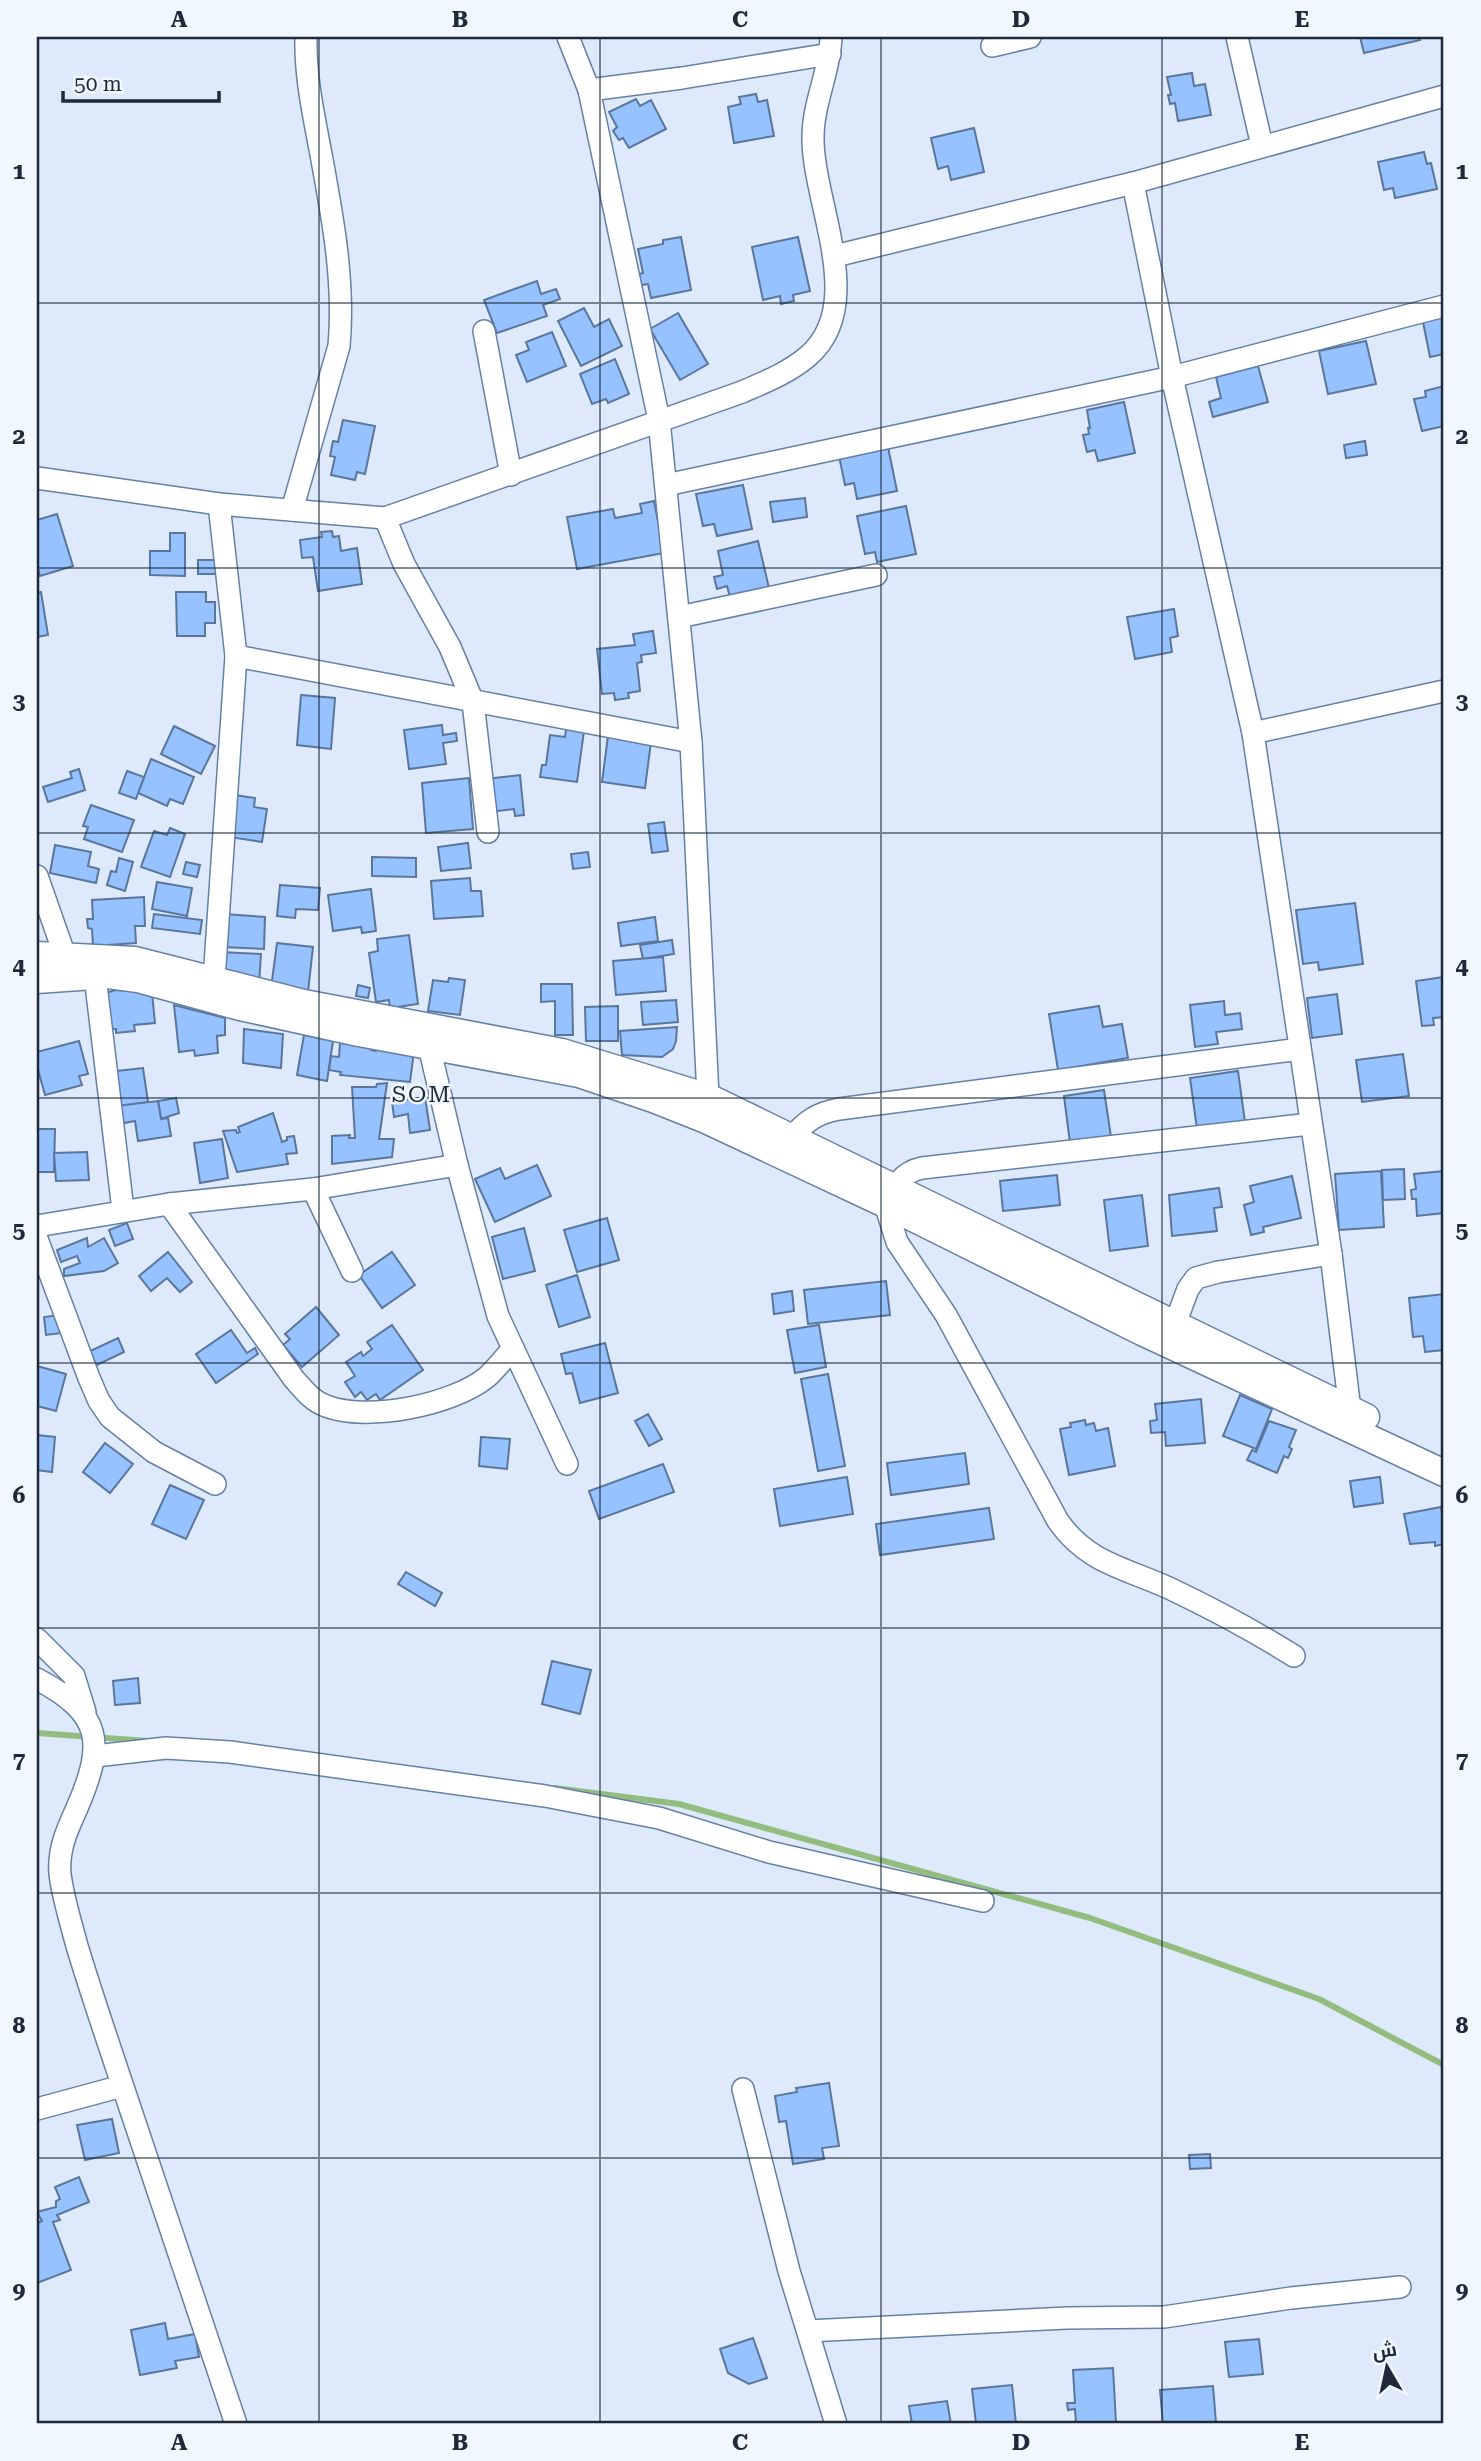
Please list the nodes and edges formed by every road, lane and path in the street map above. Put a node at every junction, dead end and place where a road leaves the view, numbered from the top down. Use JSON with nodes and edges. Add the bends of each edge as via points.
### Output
{"nodes":[{"id":1,"x":306,"y":37,"type":"edge"},
{"id":2,"x":568,"y":37,"type":"edge"},
{"id":3,"x":1030,"y":37,"type":"edge"},
{"id":4,"x":1237,"y":37,"type":"edge"},
{"id":5,"x":831,"y":45,"type":"edge"},
{"id":6,"x":992,"y":46,"type":"dead end"},
{"id":7,"x":589,"y":90,"type":"junction"},
{"id":8,"x":1444,"y":96,"type":"edge"},
{"id":9,"x":1262,"y":146,"type":"junction"},
{"id":10,"x":1133,"y":183,"type":"junction"},
{"id":11,"x":835,"y":256,"type":"junction"},
{"id":12,"x":1444,"y":306,"type":"edge"},
{"id":13,"x":484,"y":331,"type":"dead end"},
{"id":14,"x":1172,"y":377,"type":"junction"},
{"id":15,"x":659,"y":420,"type":"junction"},
{"id":16,"x":511,"y":475,"type":"junction"},
{"id":17,"x":37,"y":478,"type":"edge"},
{"id":18,"x":666,"y":485,"type":"junction"},
{"id":19,"x":219,"y":504,"type":"junction"},
{"id":20,"x":292,"y":510,"type":"junction"},
{"id":21,"x":385,"y":518,"type":"junction"},
{"id":22,"x":876,"y":575,"type":"dead end"},
{"id":23,"x":679,"y":617,"type":"junction"},
{"id":24,"x":236,"y":656,"type":"junction"},
{"id":25,"x":1444,"y":691,"type":"edge"},
{"id":26,"x":473,"y":702,"type":"junction"},
{"id":27,"x":1254,"y":733,"type":"junction"},
{"id":28,"x":691,"y":742,"type":"junction"},
{"id":29,"x":488,"y":832,"type":"dead end"},
{"id":30,"x":37,"y":876,"type":"edge"},
{"id":31,"x":37,"y":955,"type":"edge"},
{"id":32,"x":65,"y":956,"type":"junction"},
{"id":33,"x":95,"y":976,"type":"junction"},
{"id":34,"x":37,"y":980,"type":"edge"},
{"id":35,"x":214,"y":980,"type":"junction"},
{"id":36,"x":429,"y":1046,"type":"junction"},
{"id":37,"x":1300,"y":1049,"type":"junction"},
{"id":38,"x":707,"y":1109,"type":"junction"},
{"id":39,"x":1310,"y":1124,"type":"junction"},
{"id":40,"x":791,"y":1138,"type":"junction"},
{"id":41,"x":457,"y":1165,"type":"junction"},
{"id":42,"x":313,"y":1189,"type":"junction"},
{"id":43,"x":889,"y":1196,"type":"junction"},
{"id":44,"x":169,"y":1204,"type":"junction"},
{"id":45,"x":123,"y":1210,"type":"junction"},
{"id":46,"x":37,"y":1226,"type":"edge"},
{"id":47,"x":37,"y":1239,"type":"edge"},
{"id":48,"x":1331,"y":1254,"type":"junction"},
{"id":49,"x":352,"y":1271,"type":"dead end"},
{"id":50,"x":1175,"y":1324,"type":"junction"},
{"id":51,"x":513,"y":1349,"type":"junction"},
{"id":52,"x":1350,"y":1410,"type":"junction"},
{"id":53,"x":1444,"y":1453,"type":"edge"},
{"id":54,"x":567,"y":1464,"type":"dead end"},
{"id":55,"x":1444,"y":1473,"type":"edge"},
{"id":56,"x":215,"y":1484,"type":"dead end"},
{"id":57,"x":37,"y":1639,"type":"edge"},
{"id":58,"x":1294,"y":1656,"type":"dead end"},
{"id":59,"x":37,"y":1679,"type":"edge"},
{"id":60,"x":86,"y":1714,"type":"junction"},
{"id":61,"x":95,"y":1756,"type":"junction"},
{"id":62,"x":984,"y":1901,"type":"dead end"},
{"id":63,"x":122,"y":2086,"type":"junction"},
{"id":64,"x":743,"y":2089,"type":"dead end"},
{"id":65,"x":37,"y":2109,"type":"edge"},
{"id":66,"x":1400,"y":2287,"type":"dead end"},
{"id":67,"x":808,"y":2331,"type":"junction"},
{"id":68,"x":236,"y":2424,"type":"edge"},
{"id":69,"x":836,"y":2424,"type":"edge"}],
"edges":[{"from":1,"to":20,"type":"street","via":[[308,82],[339,270],[341,324],[339,346]]},
{"from":2,"to":7,"type":"street"},
{"from":3,"to":6,"type":"street"},
{"from":4,"to":9,"type":"street"},
{"from":5,"to":7,"type":"street","via":[[682,78]]},
{"from":5,"to":11,"type":"street","via":[[813,136]]},
{"from":7,"to":15,"type":"street"},
{"from":8,"to":9,"type":"street"},
{"from":9,"to":10,"type":"street"},
{"from":10,"to":11,"type":"street"},
{"from":10,"to":14,"type":"street"},
{"from":11,"to":15,"type":"street","via":[[835,306],[827,332],[810,355],[784,374],[741,393]]},
{"from":12,"to":14,"type":"street"},
{"from":13,"to":16,"type":"street"},
{"from":14,"to":18,"type":"street"},
{"from":14,"to":27,"type":"street"},
{"from":15,"to":16,"type":"street"},
{"from":15,"to":18,"type":"street"},
{"from":16,"to":21,"type":"street"},
{"from":17,"to":19,"type":"street"},
{"from":18,"to":23,"type":"street"},
{"from":19,"to":20,"type":"street"},
{"from":19,"to":24,"type":"street"},
{"from":20,"to":21,"type":"street"},
{"from":21,"to":26,"type":"street"},
{"from":22,"to":23,"type":"street"},
{"from":23,"to":28,"type":"street"},
{"from":24,"to":26,"type":"street"},
{"from":24,"to":35,"type":"street"},
{"from":25,"to":27,"type":"street"},
{"from":26,"to":28,"type":"street"},
{"from":26,"to":29,"type":"street"},
{"from":27,"to":37,"type":"street"},
{"from":28,"to":38,"type":"street"},
{"from":30,"to":32,"type":"street"},
{"from":31,"to":32,"type":"main road"},
{"from":32,"to":35,"type":"main road","via":[[135,960]]},
{"from":33,"to":34,"type":"main road"},
{"from":33,"to":36,"type":"main road","via":[[138,979],[240,1007]]},
{"from":33,"to":45,"type":"street"},
{"from":35,"to":38,"type":"main road","via":[[304,1003],[562,1052],[619,1068]]},
{"from":36,"to":38,"type":"main road","via":[[579,1074],[653,1099]]},
{"from":36,"to":41,"type":"street"},
{"from":37,"to":39,"type":"street"},
{"from":37,"to":40,"type":"street","via":[[839,1109],[808,1119]]},
{"from":38,"to":40,"type":"main road"},
{"from":38,"to":43,"type":"main road"},
{"from":39,"to":43,"type":"street","via":[[932,1166],[906,1174]]},
{"from":39,"to":48,"type":"street"},
{"from":40,"to":43,"type":"main road"},
{"from":41,"to":42,"type":"street"},
{"from":41,"to":51,"type":"street","via":[[498,1315]]},
{"from":42,"to":44,"type":"street"},
{"from":42,"to":49,"type":"street"},
{"from":43,"to":50,"type":"main road"},
{"from":43,"to":55,"type":"main road","via":[[1142,1332]]},
{"from":43,"to":58,"type":"street","via":[[897,1242],[946,1315],[1070,1539],[1083,1550],[1247,1627]]},
{"from":44,"to":45,"type":"street"},
{"from":44,"to":51,"type":"street","via":[[294,1379],[310,1398],[326,1406],[384,1411],[444,1399],[486,1377]]},
{"from":45,"to":46,"type":"street"},
{"from":47,"to":56,"type":"street","via":[[89,1378],[110,1417],[154,1452]]},
{"from":48,"to":50,"type":"street","via":[[1196,1278]]},
{"from":48,"to":52,"type":"street"},
{"from":50,"to":52,"type":"main road"},
{"from":51,"to":54,"type":"street"},
{"from":52,"to":53,"type":"main road"},
{"from":57,"to":60,"type":"street","via":[[74,1676]]},
{"from":59,"to":60,"type":"street"},
{"from":60,"to":61,"type":"street"},
{"from":61,"to":62,"type":"street","via":[[166,1748],[230,1752],[545,1796],[659,1818],[769,1852]]},
{"from":61,"to":63,"type":"street","via":[[65,1832],[60,1859],[63,1893]]},
{"from":63,"to":65,"type":"street"},
{"from":63,"to":68,"type":"street"},
{"from":64,"to":67,"type":"street"},
{"from":66,"to":67,"type":"street","via":[[1164,2317]]},
{"from":67,"to":69,"type":"street"}]}
